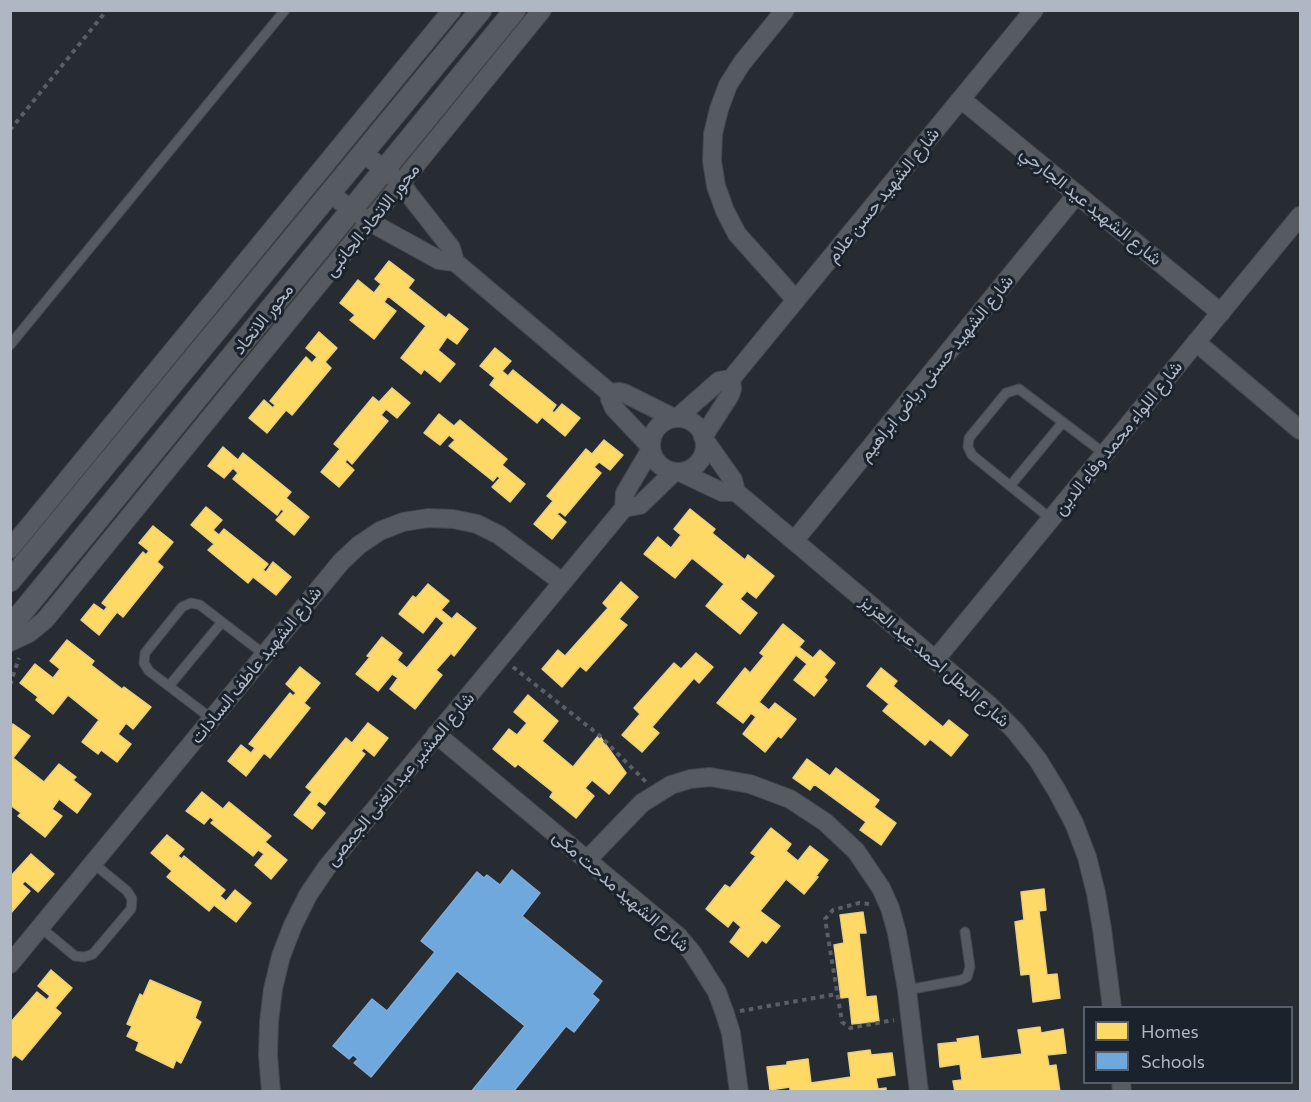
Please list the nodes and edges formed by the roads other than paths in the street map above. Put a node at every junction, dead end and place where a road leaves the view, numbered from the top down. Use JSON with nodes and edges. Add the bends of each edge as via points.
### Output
{"nodes":[{"id":1,"x":285,"y":10,"type":"edge"},
{"id":2,"x":452,"y":10,"type":"edge"},
{"id":3,"x":481,"y":10,"type":"edge"},
{"id":4,"x":515,"y":10,"type":"edge"},
{"id":5,"x":542,"y":10,"type":"edge"},
{"id":6,"x":785,"y":10,"type":"edge"},
{"id":7,"x":1034,"y":10,"type":"edge"},
{"id":8,"x":961,"y":99,"type":"junction"},
{"id":9,"x":363,"y":154,"type":"junction"},
{"id":10,"x":385,"y":169,"type":"junction"},
{"id":11,"x":401,"y":184,"type":"junction"},
{"id":12,"x":1077,"y":194,"type":"junction"},
{"id":13,"x":330,"y":195,"type":"junction"},
{"id":14,"x":352,"y":210,"type":"junction"},
{"id":15,"x":1300,"y":216,"type":"edge"},
{"id":16,"x":370,"y":222,"type":"junction"},
{"id":17,"x":455,"y":262,"type":"junction"},
{"id":18,"x":796,"y":300,"type":"junction"},
{"id":19,"x":1221,"y":313,"type":"junction"},
{"id":20,"x":1196,"y":342,"type":"junction"},
{"id":21,"x":10,"y":345,"type":"edge"},
{"id":22,"x":732,"y":379,"type":"junction"},
{"id":23,"x":610,"y":393,"type":"junction"},
{"id":24,"x":676,"y":418,"type":"junction"},
{"id":25,"x":1063,"y":422,"type":"junction"},
{"id":26,"x":1300,"y":430,"type":"edge"},
{"id":27,"x":704,"y":438,"type":"junction"},
{"id":28,"x":651,"y":448,"type":"junction"},
{"id":29,"x":1104,"y":454,"type":"junction"},
{"id":30,"x":677,"y":472,"type":"junction"},
{"id":31,"x":1010,"y":486,"type":"junction"},
{"id":32,"x":735,"y":492,"type":"junction"},
{"id":33,"x":624,"y":508,"type":"junction"},
{"id":34,"x":1051,"y":519,"type":"junction"},
{"id":35,"x":794,"y":541,"type":"junction"},
{"id":36,"x":10,"y":549,"type":"edge"},
{"id":37,"x":10,"y":581,"type":"edge"},
{"id":38,"x":562,"y":582,"type":"junction"},
{"id":39,"x":222,"y":622,"type":"junction"},
{"id":40,"x":15,"y":635,"type":"edge"},
{"id":41,"x":265,"y":655,"type":"junction"},
{"id":42,"x":935,"y":660,"type":"junction"},
{"id":43,"x":169,"y":686,"type":"junction"},
{"id":44,"x":212,"y":719,"type":"junction"},
{"id":45,"x":436,"y":734,"type":"junction"},
{"id":46,"x":587,"y":860,"type":"junction"},
{"id":47,"x":93,"y":863,"type":"junction"},
{"id":48,"x":40,"y":927,"type":"junction"},
{"id":49,"x":965,"y":932,"type":"dead end"},
{"id":50,"x":10,"y":964,"type":"edge"},
{"id":51,"x":907,"y":990,"type":"junction"},
{"id":52,"x":1112,"y":1006,"type":"edge"},
{"id":53,"x":271,"y":1092,"type":"edge"},
{"id":54,"x":739,"y":1092,"type":"edge"},
{"id":55,"x":919,"y":1092,"type":"edge"}],
"edges":[{"from":1,"to":21,"type":"lane"},
{"from":2,"to":36,"type":"street"},
{"from":3,"to":9,"type":"street","name":"محور الاتحاد"},
{"from":4,"to":10,"type":"street","name":"محور الاتحاد"},
{"from":5,"to":11,"type":"street","name":"محور الاتحاد الجانبى"},
{"from":6,"to":18,"type":"street","via":[[728,85],[713,134],[712,161],[722,203],[737,234]]},
{"from":7,"to":8,"type":"street","name":"شارع الشهيد حسن علام"},
{"from":8,"to":12,"type":"street","name":"شارع الشهيد عيد الجارحي"},
{"from":8,"to":18,"type":"street","name":"شارع الشهيد حسن علام"},
{"from":9,"to":10,"type":"street"},
{"from":9,"to":13,"type":"street","name":"محور الاتحاد"},
{"from":10,"to":11,"type":"street"},
{"from":10,"to":14,"type":"street","name":"محور الاتحاد"},
{"from":11,"to":16,"type":"street","name":"محور الاتحاد الجانبى"},
{"from":11,"to":17,"type":"street","via":[[451,248]]},
{"from":12,"to":19,"type":"street","name":"شارع الشهيد عيد الجارحي"},
{"from":12,"to":35,"type":"street","name":"شارع الشهيد حسنى رياض ابراهيم"},
{"from":13,"to":14,"type":"street"},
{"from":13,"to":37,"type":"street","name":"محور الاتحاد"},
{"from":14,"to":16,"type":"street"},
{"from":14,"to":40,"type":"street","name":"محور الاتحاد"},
{"from":15,"to":19,"type":"street","name":"شارع اللواء محمد وفاء الدين"},
{"from":16,"to":17,"type":"street","via":[[439,260]]},
{"from":16,"to":40,"type":"street","name":"محور الاتحاد الجانبى","via":[[45,620]]},
{"from":17,"to":23,"type":"street"},
{"from":18,"to":22,"type":"street","name":"شارع الشهيد حسن علام"},
{"from":19,"to":20,"type":"street","name":"شارع اللواء محمد وفاء الدين"},
{"from":20,"to":26,"type":"street"},
{"from":20,"to":29,"type":"street","name":"شارع اللواء محمد وفاء الدين"},
{"from":22,"to":24,"type":"street","name":"شارع الشهيد حسن علام","via":[[716,383]]},
{"from":22,"to":27,"type":"street","name":"شارع الشهيد حسن علام","via":[[730,395]]},
{"from":23,"to":24,"type":"street","via":[[626,394]]},
{"from":23,"to":28,"type":"street","via":[[614,408]]},
{"from":24,"to":27,"type":"street","via":[[696,425]]},
{"from":24,"to":28,"type":"street","via":[[657,428]]},
{"from":25,"to":29,"type":"lane"},
{"from":25,"to":31,"type":"lane"},
{"from":25,"to":31,"type":"lane","via":[[1019,389],[1010,390],[969,438],[972,455]]},
{"from":27,"to":30,"type":"street","via":[[699,461]]},
{"from":27,"to":32,"type":"street","name":"شارع البطل احمد عبد العزيز","via":[[733,480]]},
{"from":28,"to":30,"type":"street","via":[[657,462]]},
{"from":28,"to":33,"type":"street","name":"شارع المشير عبد الغنى الجمصى","via":[[625,493]]},
{"from":29,"to":34,"type":"street","name":"شارع اللواء محمد وفاء الدين"},
{"from":30,"to":32,"type":"street","name":"شارع البطل احمد عبد العزيز","via":[[722,492]]},
{"from":30,"to":33,"type":"street","name":"شارع المشير عبد الغنى الجمصى","via":[[640,505]]},
{"from":31,"to":34,"type":"lane"},
{"from":32,"to":35,"type":"street","name":"شارع البطل احمد عبد العزيز"},
{"from":33,"to":38,"type":"street","name":"شارع المشير عبد الغنى الجمصى"},
{"from":34,"to":42,"type":"street","name":"شارع اللواء محمد وفاء الدين"},
{"from":35,"to":42,"type":"street","name":"شارع البطل احمد عبد العزيز"},
{"from":38,"to":41,"type":"street","name":"شارع الشهيد عاطف السادات","via":[[499,535],[477,524],[428,518],[403,522],[359,544]]},
{"from":38,"to":45,"type":"street","name":"شارع المشير عبد الغنى الجمصى"},
{"from":39,"to":41,"type":"lane"},
{"from":39,"to":43,"type":"lane"},
{"from":39,"to":43,"type":"lane","via":[[196,604],[186,605],[175,616],[144,657],[146,667]]},
{"from":41,"to":44,"type":"street","name":"شارع الشهيد عاطف السادات"},
{"from":42,"to":52,"type":"street","name":"شارع البطل احمد عبد العزيز","via":[[1015,731],[1038,760],[1074,823],[1096,893]]},
{"from":43,"to":44,"type":"lane"},
{"from":44,"to":47,"type":"street","name":"شارع الشهيد عاطف السادات"},
{"from":45,"to":46,"type":"street","name":"شارع الشهيد مدحت مكى"},
{"from":45,"to":53,"type":"street","name":"شارع المشير عبد الغنى الجمصى","via":[[327,867],[293,925],[281,956],[272,1000],[268,1055]]},
{"from":46,"to":51,"type":"street","via":[[642,803],[680,782],[710,777],[750,784],[790,799],[825,822],[856,851],[881,888],[897,933]]},
{"from":46,"to":54,"type":"street","name":"شارع الشهيد مدحت مكى","via":[[679,937],[706,973],[731,1032]]},
{"from":47,"to":48,"type":"street","name":"شارع الشهيد عاطف السادات"},
{"from":47,"to":48,"type":"lane","via":[[130,895],[131,909],[93,954],[84,957],[75,956]]},
{"from":48,"to":50,"type":"street","name":"شارع الشهيد عاطف السادات"},
{"from":49,"to":51,"type":"lane","via":[[970,971],[967,977]]},
{"from":51,"to":55,"type":"street"}]}
